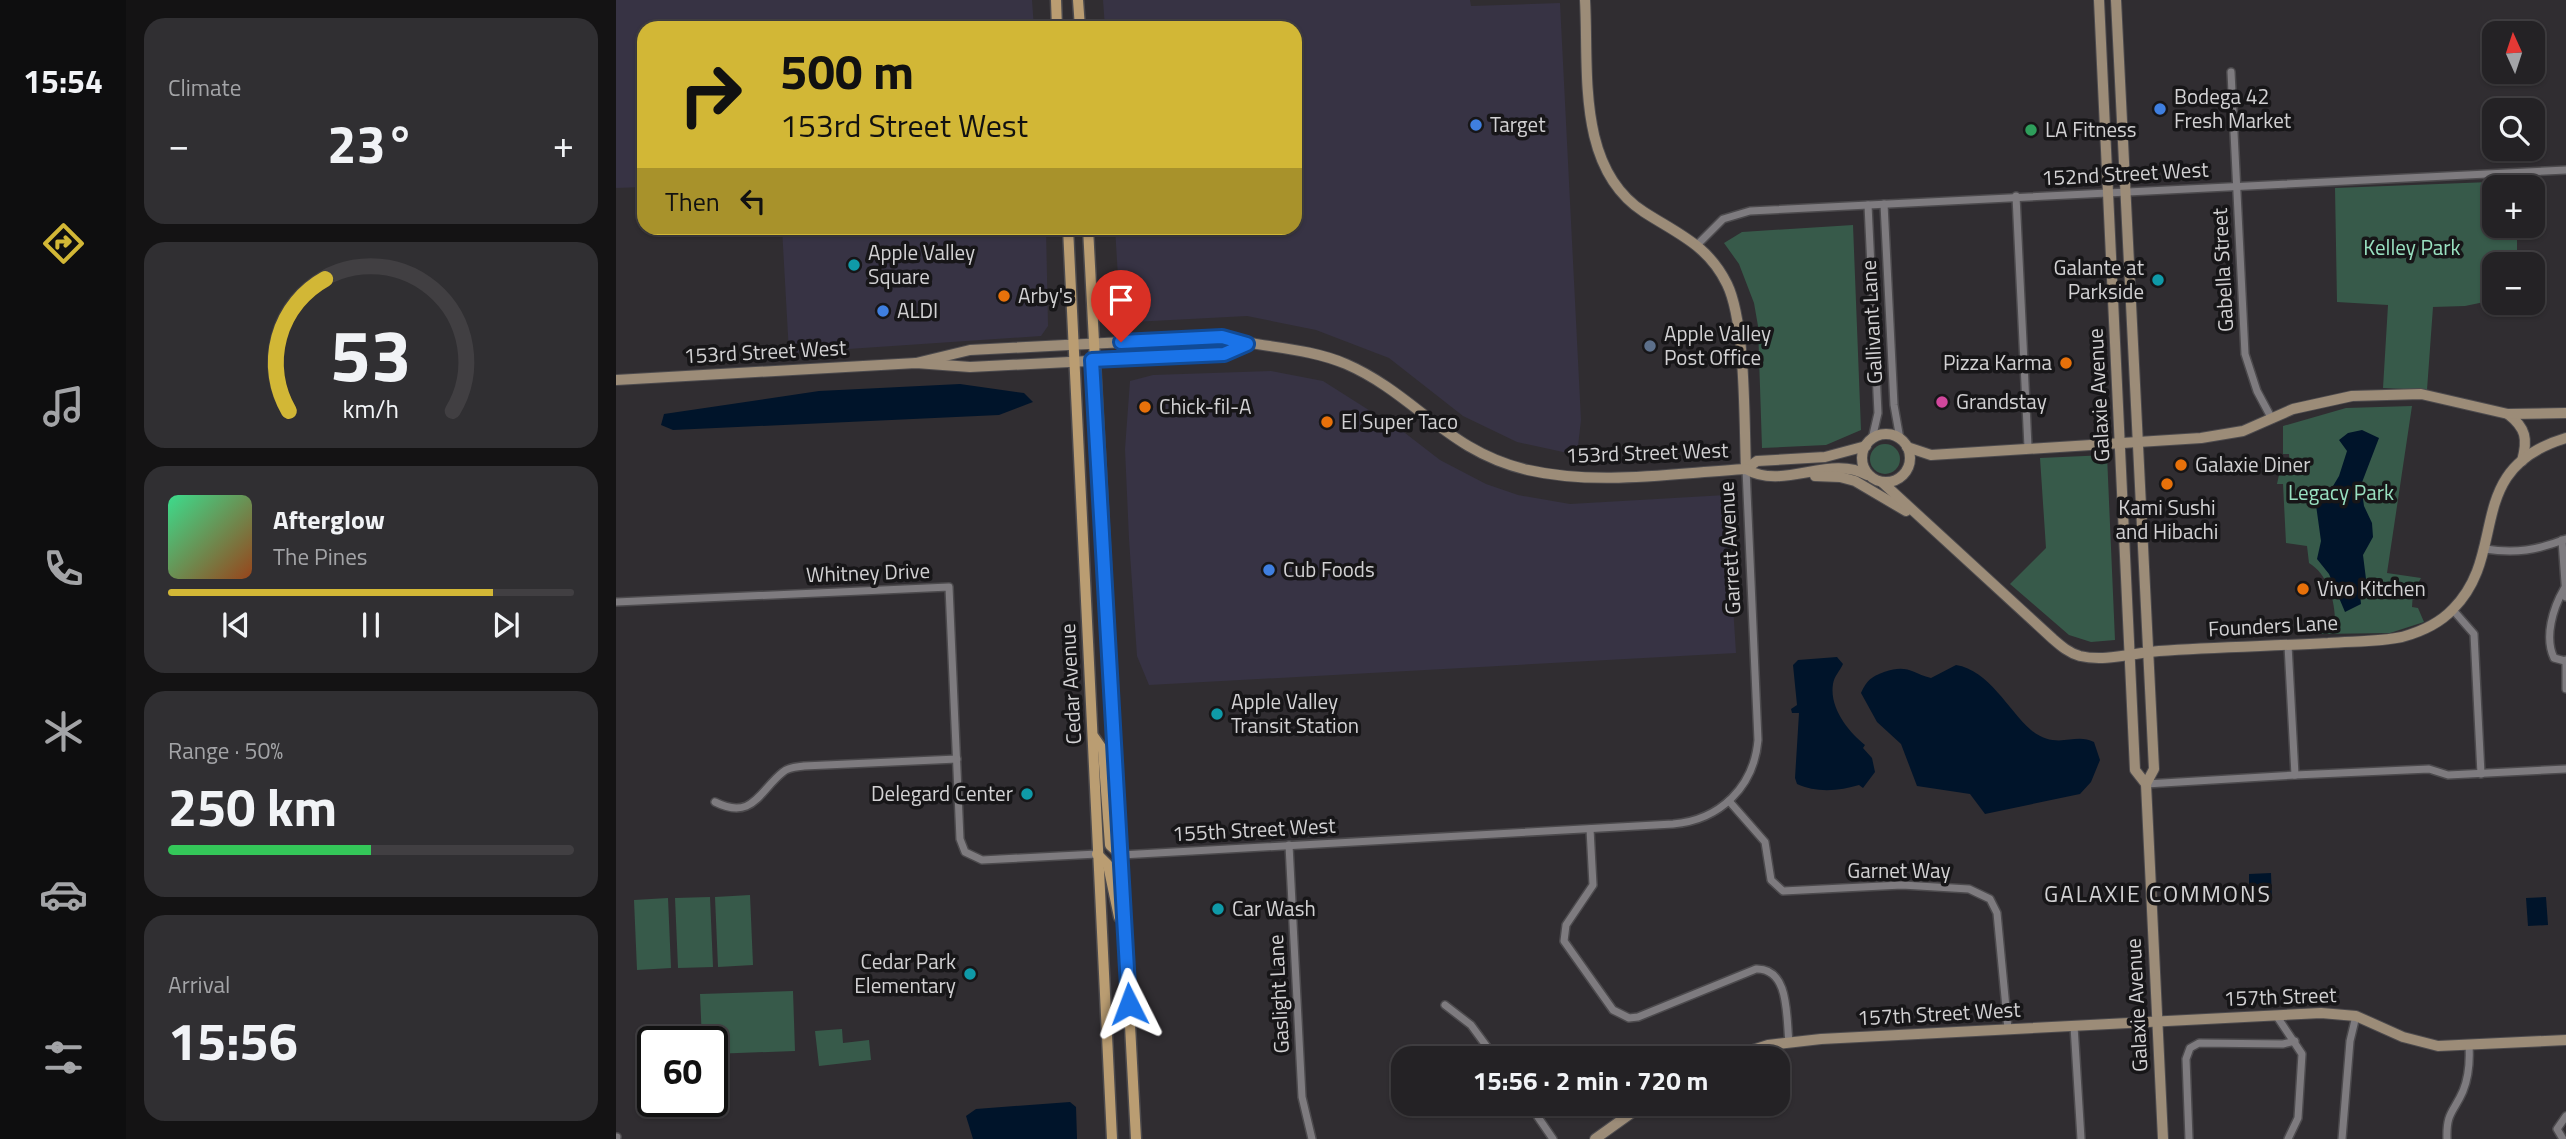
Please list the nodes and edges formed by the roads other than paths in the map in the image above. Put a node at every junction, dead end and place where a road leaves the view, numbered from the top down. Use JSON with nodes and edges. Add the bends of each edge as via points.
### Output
{"nodes":[{"id":1,"x":1056,"y":0,"type":"edge"},
{"id":2,"x":1078,"y":0,"type":"edge"},
{"id":3,"x":1586,"y":0,"type":"edge"},
{"id":4,"x":2099,"y":0,"type":"edge"},
{"id":5,"x":2116,"y":0,"type":"edge"},
{"id":6,"x":1057,"y":21,"type":"edge"},
{"id":7,"x":1080,"y":21,"type":"edge"},
{"id":8,"x":2231,"y":72,"type":"dead end"},
{"id":9,"x":2566,"y":170,"type":"edge"},
{"id":10,"x":2236,"y":186,"type":"junction"},
{"id":11,"x":2127,"y":191,"type":"junction"},
{"id":12,"x":2109,"y":192,"type":"junction"},
{"id":13,"x":2016,"y":197,"type":"junction"},
{"id":14,"x":1884,"y":204,"type":"junction"},
{"id":15,"x":1868,"y":205,"type":"junction"},
{"id":16,"x":1068,"y":235,"type":"edge"},
{"id":17,"x":1088,"y":235,"type":"edge"},
{"id":18,"x":1698,"y":244,"type":"junction"},
{"id":19,"x":1092,"y":344,"type":"junction"},
{"id":20,"x":1247,"y":344,"type":"junction"},
{"id":21,"x":1075,"y":345,"type":"junction"},
{"id":22,"x":1092,"y":360,"type":"junction"},
{"id":23,"x":1076,"y":362,"type":"junction"},
{"id":24,"x":916,"y":363,"type":"junction"},
{"id":25,"x":616,"y":380,"type":"edge"},
{"id":26,"x":2566,"y":413,"type":"edge"},
{"id":27,"x":2508,"y":414,"type":"junction"},
{"id":28,"x":2272,"y":419,"type":"junction"},
{"id":29,"x":2566,"y":438,"type":"edge"},
{"id":30,"x":2138,"y":441,"type":"junction"},
{"id":31,"x":1869,"y":442,"type":"junction"},
{"id":32,"x":2121,"y":442,"type":"junction"},
{"id":33,"x":1903,"y":443,"type":"junction"},
{"id":34,"x":2028,"y":447,"type":"junction"},
{"id":35,"x":2522,"y":461,"type":"junction"},
{"id":36,"x":1746,"y":469,"type":"junction"},
{"id":37,"x":1807,"y":475,"type":"junction"},
{"id":38,"x":1870,"y":477,"type":"junction"},
{"id":39,"x":1882,"y":482,"type":"junction"},
{"id":40,"x":1922,"y":520,"type":"junction"},
{"id":41,"x":2564,"y":539,"type":"edge"},
{"id":42,"x":2485,"y":549,"type":"junction"},
{"id":43,"x":2565,"y":593,"type":"edge"},
{"id":44,"x":616,"y":602,"type":"edge"},
{"id":45,"x":2453,"y":610,"type":"junction"},
{"id":46,"x":2288,"y":645,"type":"junction"},
{"id":47,"x":2148,"y":652,"type":"junction"},
{"id":48,"x":2130,"y":654,"type":"junction"},
{"id":49,"x":2565,"y":660,"type":"edge"},
{"id":50,"x":2566,"y":689,"type":"edge"},
{"id":51,"x":1092,"y":734,"type":"junction"},
{"id":52,"x":957,"y":759,"type":"junction"},
{"id":53,"x":2566,"y":769,"type":"edge"},
{"id":54,"x":2481,"y":774,"type":"junction"},
{"id":55,"x":2295,"y":775,"type":"junction"},
{"id":56,"x":2146,"y":785,"type":"junction"},
{"id":57,"x":1729,"y":801,"type":"junction"},
{"id":58,"x":715,"y":802,"type":"dead end"},
{"id":59,"x":1590,"y":828,"type":"junction"},
{"id":60,"x":1389,"y":839,"type":"joint"},
{"id":61,"x":1289,"y":845,"type":"junction"},
{"id":62,"x":1097,"y":854,"type":"junction"},
{"id":63,"x":1121,"y":855,"type":"junction"},
{"id":64,"x":1126,"y":954,"type":"junction"},
{"id":65,"x":1446,"y":1005,"type":"dead end"},
{"id":66,"x":2276,"y":1015,"type":"junction"},
{"id":67,"x":2356,"y":1016,"type":"junction"},
{"id":68,"x":2157,"y":1022,"type":"junction"},
{"id":69,"x":2074,"y":1026,"type":"junction"},
{"id":70,"x":2008,"y":1029,"type":"junction"},
{"id":71,"x":2566,"y":1040,"type":"edge"},
{"id":72,"x":2295,"y":1041,"type":"junction"},
{"id":73,"x":1789,"y":1042,"type":"junction"},
{"id":74,"x":1487,"y":1046,"type":"edge"},
{"id":75,"x":1774,"y":1046,"type":"edge"},
{"id":76,"x":2469,"y":1046,"type":"junction"},
{"id":77,"x":1537,"y":1116,"type":"edge"},
{"id":78,"x":1627,"y":1116,"type":"edge"},
{"id":79,"x":2566,"y":1116,"type":"edge"},
{"id":80,"x":1112,"y":1139,"type":"edge"},
{"id":81,"x":1136,"y":1139,"type":"edge"},
{"id":82,"x":1312,"y":1139,"type":"edge"},
{"id":83,"x":1553,"y":1139,"type":"edge"},
{"id":84,"x":1595,"y":1139,"type":"edge"},
{"id":85,"x":2081,"y":1139,"type":"edge"},
{"id":86,"x":2163,"y":1139,"type":"edge"},
{"id":87,"x":2189,"y":1139,"type":"edge"},
{"id":88,"x":2287,"y":1139,"type":"edge"},
{"id":89,"x":2343,"y":1139,"type":"edge"},
{"id":90,"x":2447,"y":1139,"type":"edge"},
{"id":91,"x":2563,"y":1139,"type":"edge"}],
"edges":[{"from":1,"to":6,"type":"main road"},
{"from":2,"to":7,"type":"main road"},
{"from":3,"to":18,"type":"street","name":"Garrett Avenue","via":[[1592,129],[1605,170],[1639,209]]},
{"from":4,"to":12,"type":"street","name":"Galaxie Avenue"},
{"from":5,"to":11,"type":"street","name":"Galaxie Avenue"},
{"from":8,"to":10,"type":"street","name":"Gabella Street"},
{"from":9,"to":10,"type":"street","name":"152nd Street West"},
{"from":10,"to":11,"type":"street","name":"152nd Street West"},
{"from":10,"to":28,"type":"street","name":"Gabella Street","via":[[2245,354]]},
{"from":11,"to":12,"type":"street","name":"152nd Street West"},
{"from":11,"to":30,"type":"street","name":"Galaxie Avenue"},
{"from":12,"to":13,"type":"street","name":"152nd Street West"},
{"from":12,"to":32,"type":"street","name":"Galaxie Avenue"},
{"from":13,"to":14,"type":"street","name":"152nd Street West"},
{"from":13,"to":34,"type":"street"},
{"from":14,"to":15,"type":"street","name":"152nd Street West"},
{"from":14,"to":33,"type":"street","name":"Gallivant Lane","via":[[1893,393]]},
{"from":15,"to":18,"type":"street","name":"152nd Street West","via":[[1738,213],[1718,222]]},
{"from":15,"to":31,"type":"street","name":"Gallivant Lane","via":[[1878,413]]},
{"from":16,"to":21,"type":"main road","name":"Cedar Avenue"},
{"from":17,"to":19,"type":"main road","name":"Cedar Avenue"},
{"from":18,"to":36,"type":"street","name":"Garrett Avenue","via":[[1720,270],[1735,306]]},
{"from":19,"to":20,"type":"street","name":"153rd Street West","via":[[1222,337]]},
{"from":19,"to":21,"type":"street","name":"153rd Street West"},
{"from":19,"to":22,"type":"main road","name":"Cedar Avenue"},
{"from":20,"to":22,"type":"street","name":"153rd Street West","via":[[1224,354]]},
{"from":20,"to":36,"type":"street","name":"153rd Street West","via":[[1312,353],[1346,365],[1388,388],[1466,446],[1527,470],[1595,477]]},
{"from":21,"to":23,"type":"main road","name":"Cedar Avenue"},
{"from":21,"to":24,"type":"street","name":"153rd Street West","via":[[970,350]]},
{"from":22,"to":23,"type":"street","name":"153rd Street West"},
{"from":22,"to":63,"type":"main road","name":"Cedar Avenue"},
{"from":23,"to":24,"type":"street","name":"153rd Street West","via":[[970,367]]},
{"from":23,"to":51,"type":"main road","name":"Cedar Avenue"},
{"from":24,"to":25,"type":"street","name":"153rd Street West"},
{"from":26,"to":27,"type":"street"},
{"from":27,"to":28,"type":"street","via":[[2436,396],[2392,393],[2332,398]]},
{"from":27,"to":35,"type":"street","via":[[2525,431]]},
{"from":28,"to":30,"type":"street","via":[[2230,434]]},
{"from":29,"to":35,"type":"street","name":"Founders Lane"},
{"from":30,"to":32,"type":"street"},
{"from":30,"to":47,"type":"street","name":"Galaxie Avenue"},
{"from":31,"to":33,"type":"street","via":[[1886,435]]},
{"from":31,"to":36,"type":"street","name":"153rd Street West","via":[[1825,457],[1757,461]]},
{"from":31,"to":38,"type":"street","via":[[1863,466]]},
{"from":32,"to":34,"type":"street"},
{"from":32,"to":48,"type":"street","name":"Galaxie Avenue"},
{"from":33,"to":34,"type":"street","via":[[1931,455]]},
{"from":33,"to":39,"type":"street","via":[[1908,469],[1897,480]]},
{"from":35,"to":42,"type":"street","name":"Founders Lane","via":[[2494,500]]},
{"from":36,"to":37,"type":"street","name":"153rd Street West","via":[[1758,477]]},
{"from":36,"to":57,"type":"street","name":"Garrett Avenue","via":[[1758,740],[1751,772]]},
{"from":37,"to":38,"type":"street","name":"153rd Street West","via":[[1846,468]]},
{"from":37,"to":40,"type":"street","name":"Founders Lane","via":[[1855,481]]},
{"from":38,"to":39,"type":"street"},
{"from":39,"to":40,"type":"street","name":"Founders Lane"},
{"from":40,"to":48,"type":"street","name":"Founders Lane","via":[[2067,651],[2093,658]]},
{"from":41,"to":42,"type":"street","via":[[2539,550]]},
{"from":41,"to":43,"type":"street"},
{"from":42,"to":45,"type":"street","name":"Founders Lane","via":[[2476,577]]},
{"from":43,"to":49,"type":"street","via":[[2555,603],[2551,625],[2551,653]]},
{"from":44,"to":52,"type":"street","name":"Whitney Drive","via":[[949,587]]},
{"from":45,"to":46,"type":"street","name":"Founders Lane","via":[[2400,637]]},
{"from":45,"to":54,"type":"street","via":[[2474,634]]},
{"from":46,"to":47,"type":"street","name":"Founders Lane"},
{"from":46,"to":55,"type":"street"},
{"from":47,"to":48,"type":"street","name":"Founders Lane"},
{"from":47,"to":56,"type":"street","name":"Galaxie Avenue","via":[[2154,769]]},
{"from":48,"to":56,"type":"street","name":"Galaxie Avenue","via":[[2135,770]]},
{"from":49,"to":50,"type":"street"},
{"from":51,"to":62,"type":"main road","name":"Cedar Avenue"},
{"from":51,"to":63,"type":"main road","via":[[1102,750],[1110,845]]},
{"from":52,"to":58,"type":"street","via":[[804,766],[785,770],[752,804],[733,808]]},
{"from":52,"to":62,"type":"street","name":"Whitney Drive","via":[[960,839],[969,856],[988,860]]},
{"from":53,"to":54,"type":"street"},
{"from":54,"to":55,"type":"street","via":[[2448,775],[2429,769]]},
{"from":55,"to":56,"type":"street"},
{"from":56,"to":68,"type":"street","name":"Galaxie Avenue"},
{"from":57,"to":59,"type":"street","name":"Garrett Avenue","via":[[1686,823]]},
{"from":57,"to":70,"type":"street","name":"Garnet Way","via":[[1765,842],[1771,880],[1783,891],[1902,885],[1969,889],[1990,900],[1997,913]]},
{"from":59,"to":60,"type":"street","name":"Garrett Avenue"},
{"from":59,"to":73,"type":"street","via":[[1593,885],[1563,934],[1567,947],[1613,1010],[1638,1017],[1765,969],[1781,983]]},
{"from":60,"to":61,"type":"street","name":"155th Street West"},
{"from":61,"to":63,"type":"street","name":"155th Street West"},
{"from":61,"to":82,"type":"street","name":"Gaslight Lane","via":[[1301,1085]]},
{"from":62,"to":64,"type":"main road","via":[[1108,865]]},
{"from":62,"to":80,"type":"main road","name":"Cedar Avenue"},
{"from":63,"to":64,"type":"main road","name":"Cedar Avenue"},
{"from":64,"to":81,"type":"main road","name":"Cedar Avenue"},
{"from":65,"to":74,"type":"street","via":[[1471,1024]]},
{"from":66,"to":67,"type":"street","name":"157th Street"},
{"from":66,"to":68,"type":"street","name":"157th Street"},
{"from":66,"to":72,"type":"street"},
{"from":67,"to":76,"type":"street","name":"157th Street","via":[[2420,1042]]},
{"from":67,"to":89,"type":"street"},
{"from":68,"to":69,"type":"street","name":"157th Street West"},
{"from":68,"to":86,"type":"street","name":"Galaxie Avenue"},
{"from":69,"to":70,"type":"street","name":"157th Street West"},
{"from":69,"to":85,"type":"street"},
{"from":70,"to":73,"type":"street","name":"157th Street West"},
{"from":71,"to":76,"type":"street","name":"157th Street"},
{"from":72,"to":87,"type":"street","via":[[2199,1043],[2190,1048],[2186,1059]]},
{"from":72,"to":88,"type":"street","via":[[2302,1054],[2298,1118]]},
{"from":73,"to":75,"type":"street","name":"157th Street West"},
{"from":76,"to":90,"type":"street","via":[[2470,1069],[2462,1094],[2449,1112]]},
{"from":77,"to":83,"type":"street"},
{"from":78,"to":84,"type":"street"},
{"from":79,"to":91,"type":"street","via":[[2557,1129]]}]}
